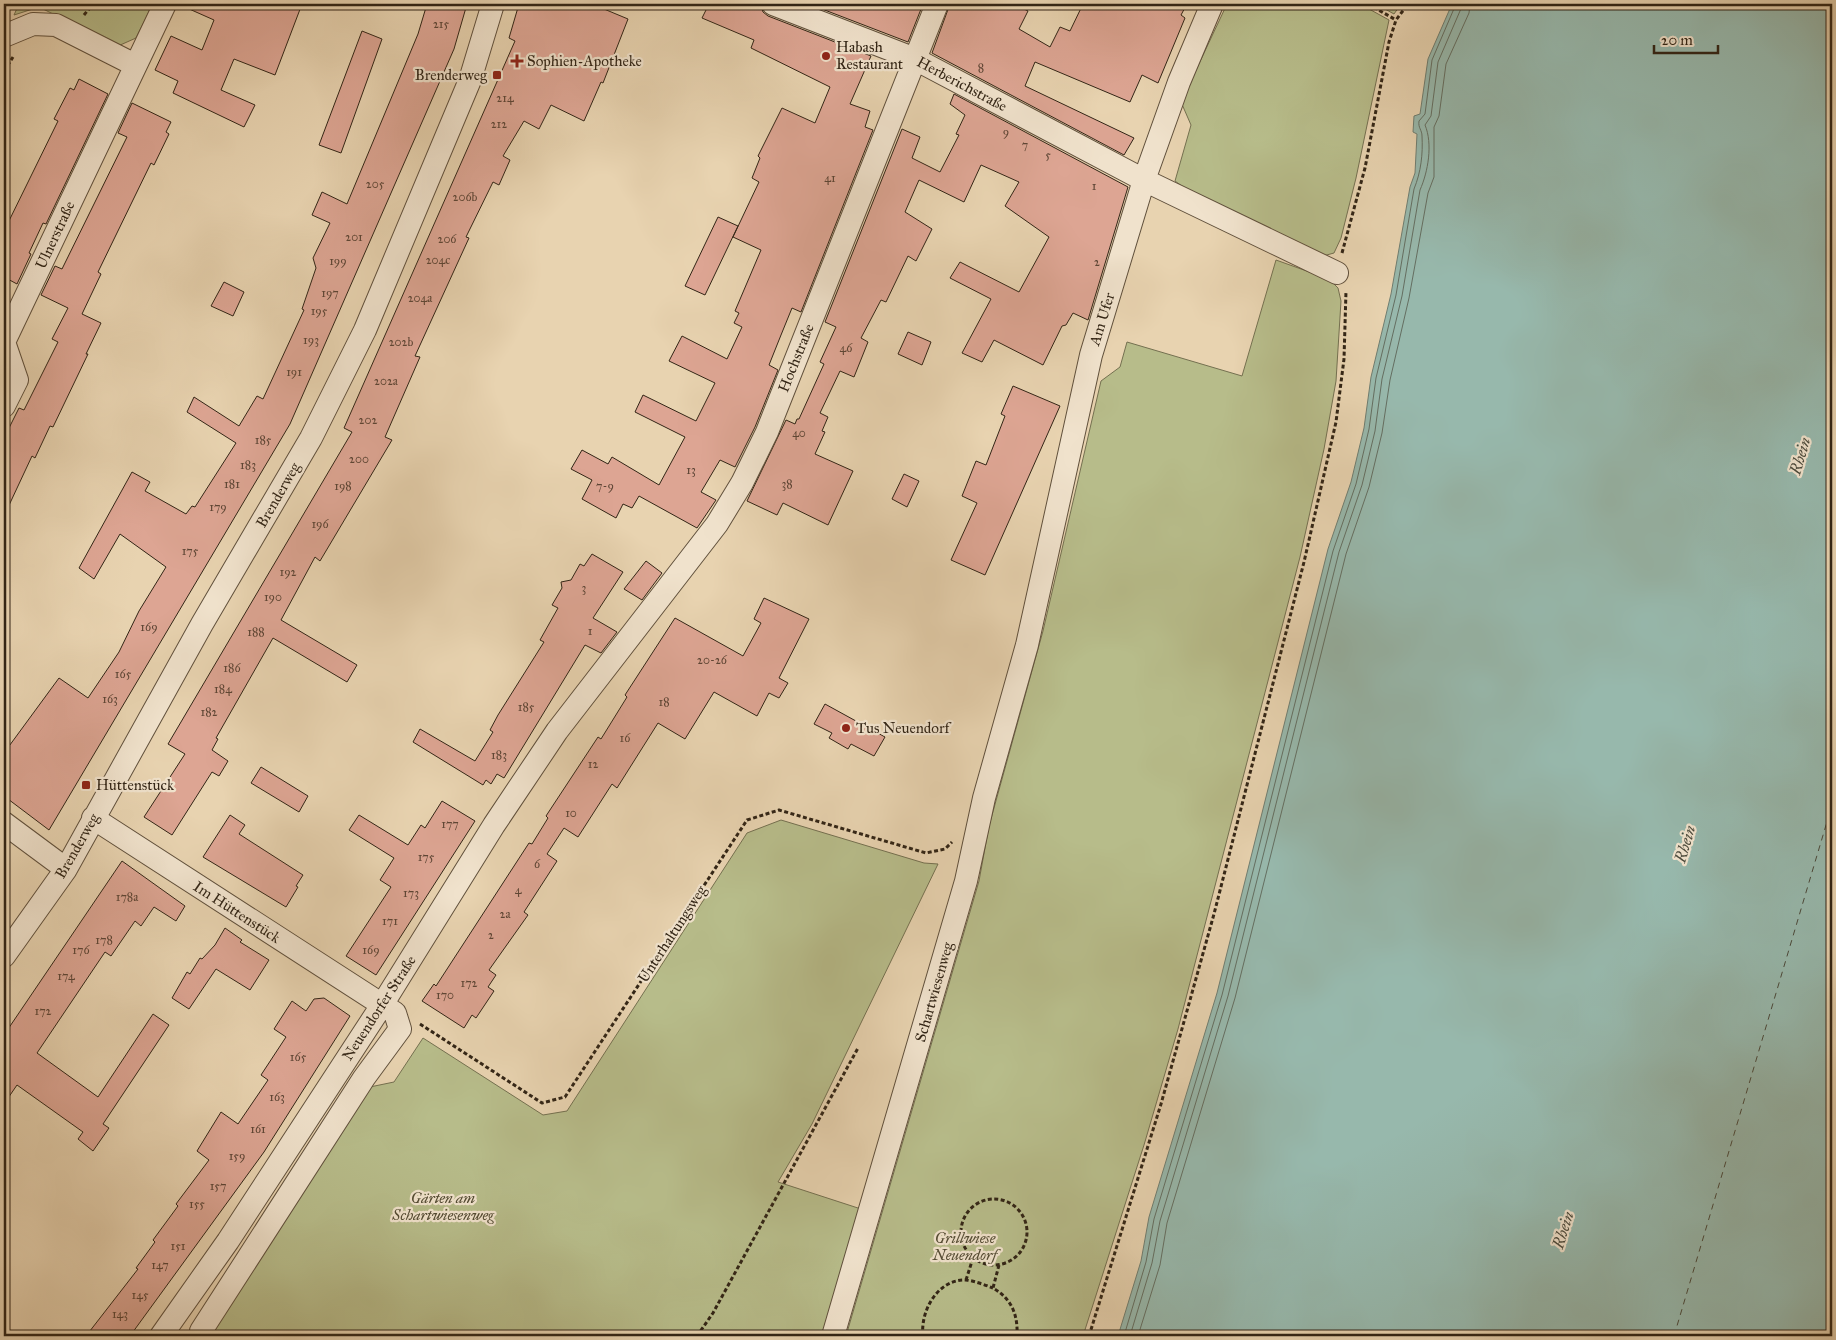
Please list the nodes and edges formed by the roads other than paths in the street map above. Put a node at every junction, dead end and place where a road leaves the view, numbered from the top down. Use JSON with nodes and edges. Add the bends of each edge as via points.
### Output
{"nodes":[{"id":1,"x":166,"y":4,"type":"edge"},
{"id":2,"x":493,"y":4,"type":"edge"},
{"id":3,"x":773,"y":4,"type":"edge"},
{"id":4,"x":937,"y":4,"type":"edge"},
{"id":5,"x":1212,"y":4,"type":"edge"},
{"id":6,"x":4,"y":36,"type":"edge"},
{"id":7,"x":915,"y":59,"type":"junction"},
{"id":8,"x":135,"y":65,"type":"junction"},
{"id":9,"x":1144,"y":180,"type":"junction"},
{"id":10,"x":1337,"y":273,"type":"road end"},
{"id":11,"x":4,"y":406,"type":"edge"},
{"id":12,"x":1027,"y":645,"type":"joint"},
{"id":13,"x":596,"y":680,"type":"joint"},
{"id":14,"x":93,"y":818,"type":"junction"},
{"id":15,"x":4,"y":823,"type":"edge"},
{"id":16,"x":66,"y":869,"type":"junction"},
{"id":17,"x":4,"y":956,"type":"edge"},
{"id":18,"x":388,"y":1009,"type":"junction"},
{"id":19,"x":161,"y":1336,"type":"edge"},
{"id":20,"x":201,"y":1336,"type":"edge"},
{"id":21,"x":833,"y":1336,"type":"edge"}],
"edges":[{"from":1,"to":8,"type":"street","name":"Ulnerstraße"},
{"from":2,"to":14,"type":"street","name":"Brenderweg","via":[[470,80],[365,330],[311,438]]},
{"from":3,"to":7,"type":"street","name":"Herberichstraße"},
{"from":4,"to":7,"type":"street","name":"Hochstraße"},
{"from":5,"to":9,"type":"street","name":"Am Ufer","via":[[1179,82]]},
{"from":6,"to":8,"type":"street","via":[[33,24],[56,25]]},
{"from":7,"to":9,"type":"street","name":"Herberichstraße"},
{"from":7,"to":13,"type":"street","name":"Hochstraße","via":[[767,432],[742,483],[717,524]]},
{"from":8,"to":11,"type":"street","name":"Ulnerstraße","via":[[4,342],[16,380]]},
{"from":9,"to":10,"type":"street","name":"Herberichstraße"},
{"from":9,"to":12,"type":"street","name":"Am Ufer","via":[[1091,355]]},
{"from":12,"to":21,"type":"street","name":"Schartwiesenweg","via":[[905,1095]]},
{"from":13,"to":18,"type":"street","name":"Neuendorfer Straße","via":[[557,731],[494,826]]},
{"from":14,"to":16,"type":"street","name":"Brenderweg"},
{"from":14,"to":18,"type":"street","name":"Im Hüttenstück"},
{"from":15,"to":16,"type":"street"},
{"from":16,"to":17,"type":"street","name":"Brenderweg"},
{"from":18,"to":19,"type":"street","name":"Neuendorfer Straße"},
{"from":18,"to":20,"type":"street","via":[[400,1029],[364,1078],[201,1331]]}]}
